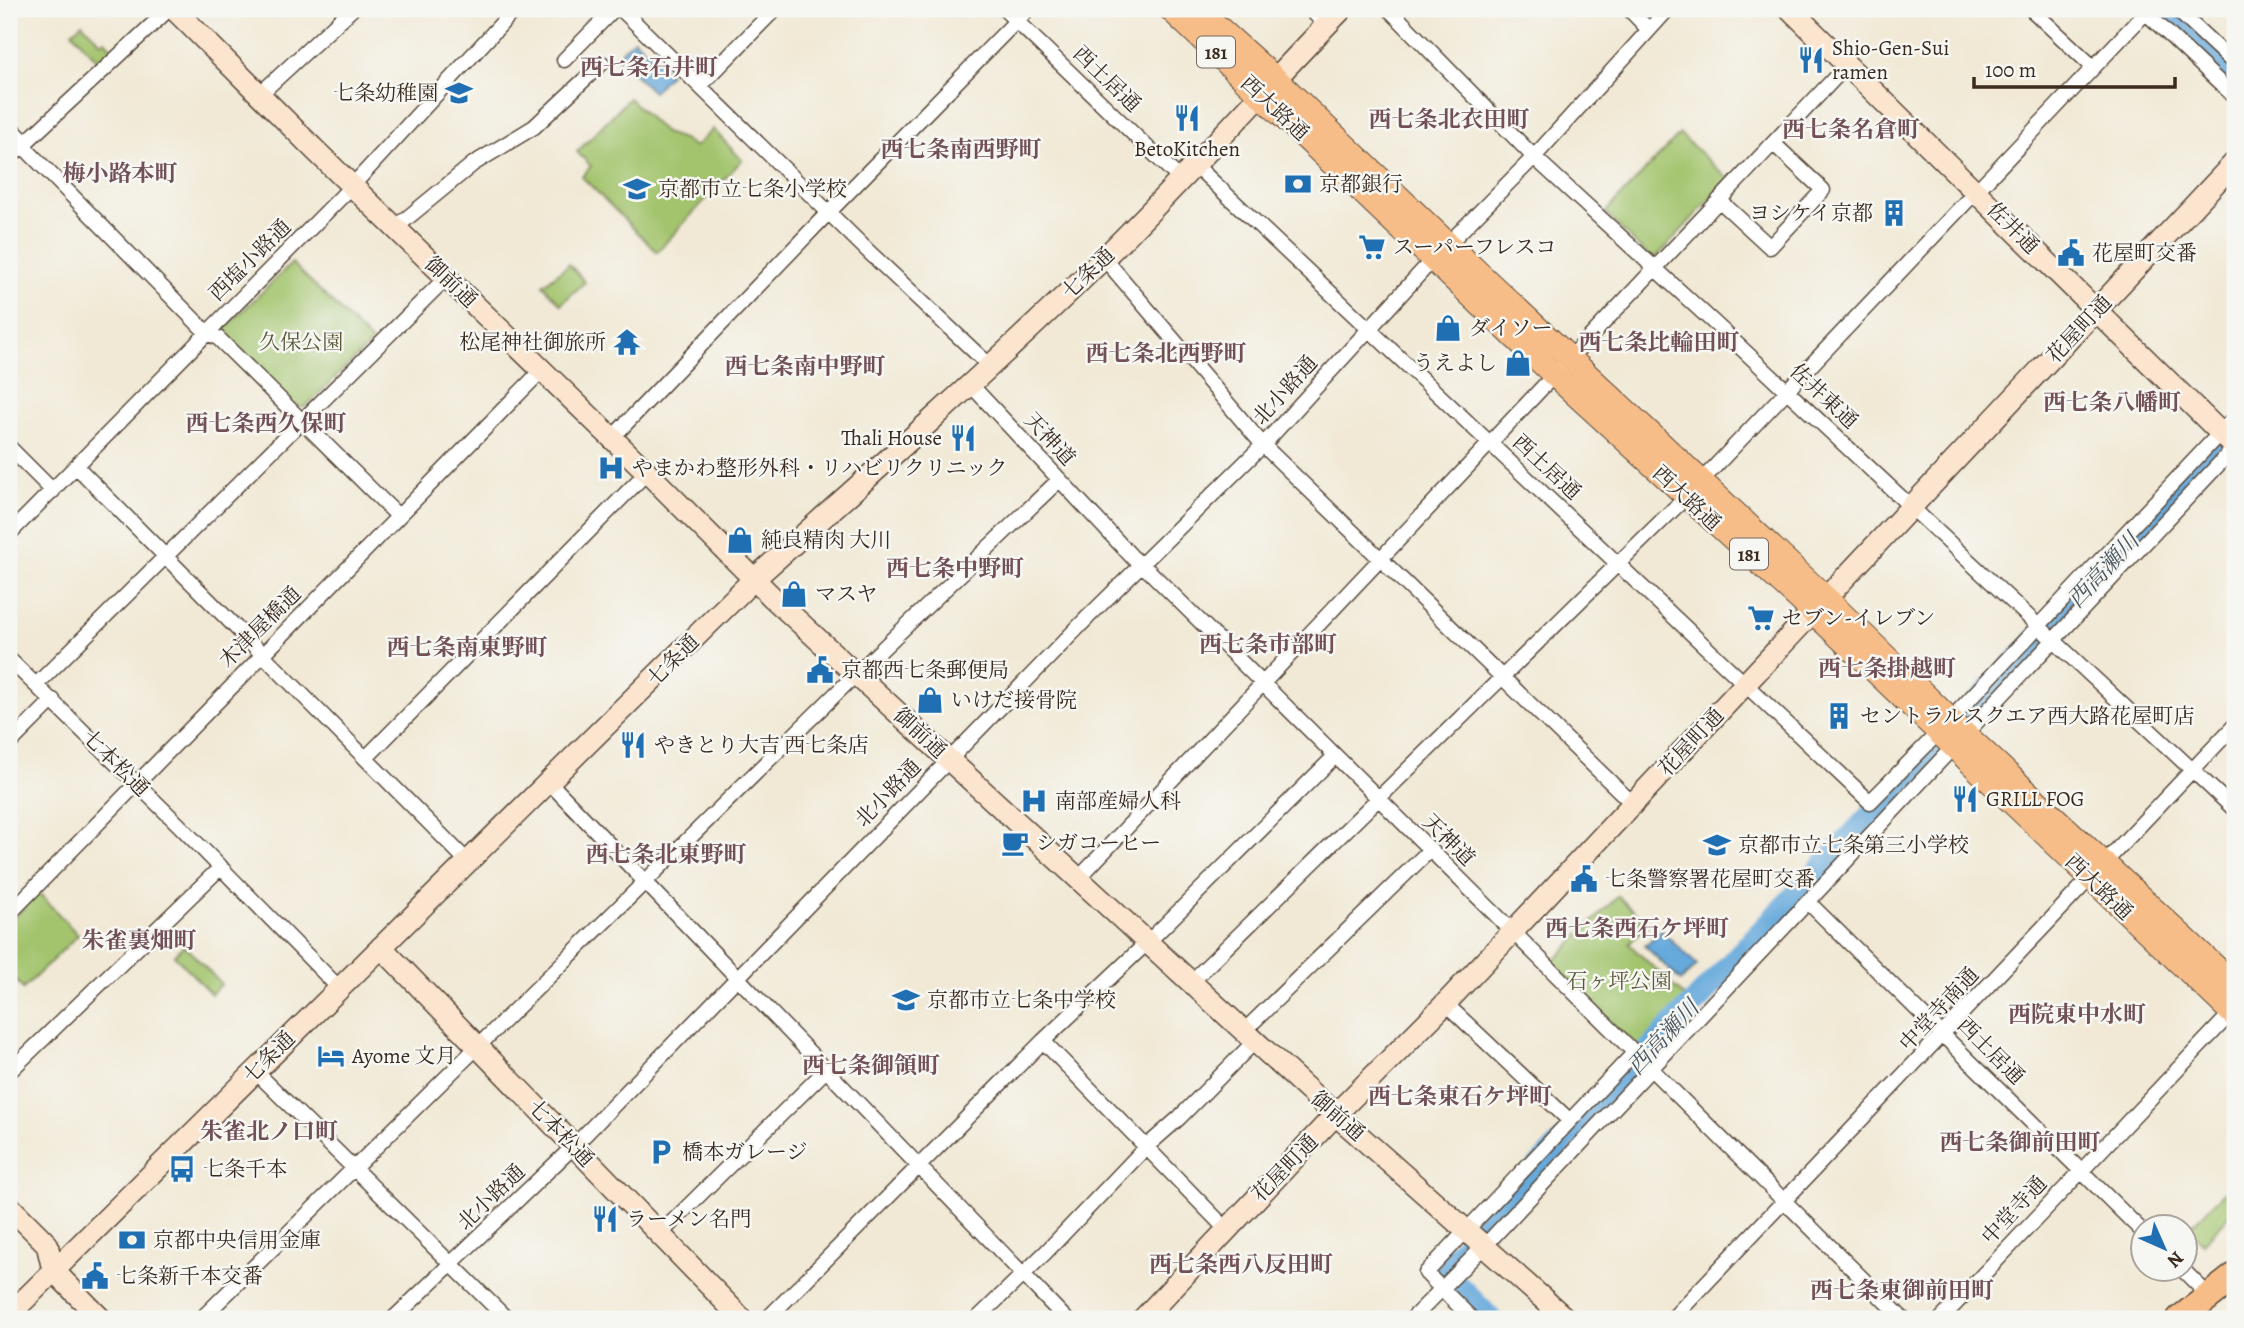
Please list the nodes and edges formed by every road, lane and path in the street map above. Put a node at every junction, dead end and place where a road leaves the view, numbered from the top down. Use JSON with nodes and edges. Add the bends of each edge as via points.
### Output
{"nodes":[{"id":1,"x":169,"y":9,"type":"edge"},
{"id":2,"x":174,"y":9,"type":"edge"},
{"id":3,"x":352,"y":9,"type":"edge"},
{"id":4,"x":515,"y":9,"type":"edge"},
{"id":5,"x":614,"y":9,"type":"edge"},
{"id":6,"x":621,"y":9,"type":"edge"},
{"id":7,"x":775,"y":9,"type":"edge"},
{"id":8,"x":1004,"y":9,"type":"edge"},
{"id":9,"x":1028,"y":9,"type":"edge"},
{"id":10,"x":1170,"y":9,"type":"edge"},
{"id":11,"x":1198,"y":9,"type":"edge"},
{"id":12,"x":1310,"y":9,"type":"edge"},
{"id":13,"x":1342,"y":9,"type":"edge"},
{"id":14,"x":1389,"y":9,"type":"edge"},
{"id":15,"x":1629,"y":9,"type":"edge"},
{"id":16,"x":1668,"y":9,"type":"edge"},
{"id":17,"x":1790,"y":9,"type":"edge"},
{"id":18,"x":2031,"y":9,"type":"edge"},
{"id":19,"x":2176,"y":9,"type":"edge"},
{"id":20,"x":2146,"y":10,"type":"edge"},
{"id":21,"x":1016,"y":20,"type":"junction"},
{"id":22,"x":1326,"y":26,"type":"junction"},
{"id":23,"x":1649,"y":30,"type":"junction"},
{"id":24,"x":564,"y":60,"type":"dead end"},
{"id":25,"x":602,"y":63,"type":"dead end"},
{"id":26,"x":2235,"y":64,"type":"edge"},
{"id":27,"x":1847,"y":65,"type":"junction"},
{"id":28,"x":2093,"y":67,"type":"junction"},
{"id":29,"x":701,"y":85,"type":"junction"},
{"id":30,"x":1269,"y":87,"type":"junction"},
{"id":31,"x":260,"y":94,"type":"junction"},
{"id":32,"x":2235,"y":97,"type":"edge"},
{"id":33,"x":9,"y":126,"type":"edge"},
{"id":34,"x":24,"y":143,"type":"junction"},
{"id":35,"x":1773,"y":143,"type":"junction"},
{"id":36,"x":9,"y":158,"type":"edge"},
{"id":37,"x":1534,"y":158,"type":"junction"},
{"id":38,"x":2235,"y":162,"type":"edge"},
{"id":39,"x":1187,"y":172,"type":"junction"},
{"id":40,"x":352,"y":186,"type":"junction"},
{"id":41,"x":1975,"y":190,"type":"junction"},
{"id":42,"x":1719,"y":200,"type":"junction"},
{"id":43,"x":828,"y":212,"type":"junction"},
{"id":44,"x":396,"y":228,"type":"junction"},
{"id":45,"x":1441,"y":251,"type":"junction"},
{"id":46,"x":1104,"y":258,"type":"junction"},
{"id":47,"x":1654,"y":267,"type":"junction"},
{"id":48,"x":447,"y":277,"type":"junction"},
{"id":49,"x":2097,"y":310,"type":"junction"},
{"id":50,"x":1369,"y":328,"type":"junction"},
{"id":51,"x":207,"y":333,"type":"junction"},
{"id":52,"x":1562,"y":366,"type":"junction"},
{"id":53,"x":990,"y":367,"type":"junction"},
{"id":54,"x":542,"y":370,"type":"junction"},
{"id":55,"x":971,"y":385,"type":"junction"},
{"id":56,"x":1787,"y":390,"type":"junction"},
{"id":57,"x":302,"y":419,"type":"junction"},
{"id":58,"x":2230,"y":437,"type":"edge"},
{"id":59,"x":612,"y":438,"type":"junction"},
{"id":60,"x":1490,"y":442,"type":"junction"},
{"id":61,"x":1262,"y":445,"type":"junction"},
{"id":62,"x":9,"y":447,"type":"edge"},
{"id":63,"x":76,"y":467,"type":"junction"},
{"id":64,"x":647,"y":472,"type":"junction"},
{"id":65,"x":1059,"y":480,"type":"junction"},
{"id":66,"x":1693,"y":489,"type":"junction"},
{"id":67,"x":53,"y":491,"type":"junction"},
{"id":68,"x":1911,"y":506,"type":"junction"},
{"id":69,"x":397,"y":515,"type":"junction"},
{"id":70,"x":9,"y":534,"type":"edge"},
{"id":71,"x":164,"y":555,"type":"junction"},
{"id":72,"x":1380,"y":557,"type":"junction"},
{"id":73,"x":1619,"y":563,"type":"junction"},
{"id":74,"x":1142,"y":565,"type":"junction"},
{"id":75,"x":754,"y":579,"type":"junction"},
{"id":76,"x":1819,"y":605,"type":"junction"},
{"id":77,"x":2038,"y":627,"type":"junction"},
{"id":78,"x":2053,"y":641,"type":"junction"},
{"id":79,"x":262,"y":653,"type":"junction"},
{"id":80,"x":9,"y":659,"type":"edge"},
{"id":81,"x":856,"y":674,"type":"junction"},
{"id":82,"x":1504,"y":676,"type":"junction"},
{"id":83,"x":1261,"y":683,"type":"junction"},
{"id":84,"x":1746,"y":684,"type":"junction"},
{"id":85,"x":36,"y":685,"type":"junction"},
{"id":86,"x":52,"y":700,"type":"junction"},
{"id":87,"x":2235,"y":725,"type":"edge"},
{"id":88,"x":1951,"y":734,"type":"junction"},
{"id":89,"x":9,"y":744,"type":"edge"},
{"id":90,"x":1335,"y":756,"type":"junction"},
{"id":91,"x":366,"y":758,"type":"junction"},
{"id":92,"x":949,"y":760,"type":"junction"},
{"id":93,"x":2192,"y":770,"type":"junction"},
{"id":94,"x":549,"y":782,"type":"junction"},
{"id":95,"x":137,"y":784,"type":"junction"},
{"id":96,"x":1378,"y":799,"type":"junction"},
{"id":97,"x":1633,"y":804,"type":"junction"},
{"id":98,"x":2235,"y":810,"type":"edge"},
{"id":99,"x":1430,"y":850,"type":"junction"},
{"id":100,"x":469,"y":863,"type":"junction"},
{"id":101,"x":221,"y":867,"type":"junction"},
{"id":102,"x":2096,"y":870,"type":"junction"},
{"id":103,"x":1079,"y":878,"type":"junction"},
{"id":104,"x":645,"y":883,"type":"junction"},
{"id":105,"x":1808,"y":902,"type":"junction"},
{"id":106,"x":9,"y":914,"type":"edge"},
{"id":107,"x":1512,"y":933,"type":"junction"},
{"id":108,"x":1147,"y":943,"type":"junction"},
{"id":109,"x":381,"y":947,"type":"junction"},
{"id":110,"x":738,"y":977,"type":"junction"},
{"id":111,"x":1191,"y":982,"type":"junction"},
{"id":112,"x":2235,"y":985,"type":"edge"},
{"id":113,"x":339,"y":988,"type":"junction"},
{"id":114,"x":1446,"y":1004,"type":"junction"},
{"id":115,"x":2234,"y":1012,"type":"edge"},
{"id":116,"x":1944,"y":1035,"type":"junction"},
{"id":117,"x":1250,"y":1036,"type":"junction"},
{"id":118,"x":1043,"y":1041,"type":"junction"},
{"id":119,"x":478,"y":1047,"type":"junction"},
{"id":120,"x":1643,"y":1061,"type":"junction"},
{"id":121,"x":826,"y":1070,"type":"junction"},
{"id":122,"x":256,"y":1071,"type":"junction"},
{"id":123,"x":9,"y":1072,"type":"edge"},
{"id":124,"x":1336,"y":1114,"type":"junction"},
{"id":125,"x":1570,"y":1121,"type":"junction"},
{"id":126,"x":574,"y":1146,"type":"junction"},
{"id":127,"x":1146,"y":1147,"type":"junction"},
{"id":128,"x":918,"y":1165,"type":"junction"},
{"id":129,"x":355,"y":1168,"type":"junction"},
{"id":130,"x":2080,"y":1171,"type":"junction"},
{"id":131,"x":1785,"y":1202,"type":"junction"},
{"id":132,"x":9,"y":1206,"type":"edge"},
{"id":133,"x":2128,"y":1217,"type":"edge"},
{"id":134,"x":1227,"y":1230,"type":"junction"},
{"id":135,"x":659,"y":1235,"type":"junction"},
{"id":136,"x":1474,"y":1238,"type":"junction"},
{"id":137,"x":451,"y":1263,"type":"junction"},
{"id":138,"x":52,"y":1270,"type":"junction"},
{"id":139,"x":1022,"y":1275,"type":"junction"},
{"id":140,"x":2235,"y":1276,"type":"edge"},
{"id":141,"x":2194,"y":1282,"type":"edge"},
{"id":142,"x":1447,"y":1283,"type":"junction"},
{"id":143,"x":2209,"y":1296,"type":"junction"},
{"id":144,"x":9,"y":1315,"type":"edge"},
{"id":145,"x":101,"y":1319,"type":"edge"},
{"id":146,"x":201,"y":1319,"type":"edge"},
{"id":147,"x":393,"y":1319,"type":"edge"},
{"id":148,"x":507,"y":1319,"type":"edge"},
{"id":149,"x":742,"y":1319,"type":"edge"},
{"id":150,"x":767,"y":1319,"type":"edge"},
{"id":151,"x":977,"y":1319,"type":"edge"},
{"id":152,"x":1066,"y":1319,"type":"edge"},
{"id":153,"x":1143,"y":1319,"type":"edge"},
{"id":154,"x":1412,"y":1319,"type":"edge"},
{"id":155,"x":1472,"y":1319,"type":"edge"},
{"id":156,"x":1566,"y":1319,"type":"edge"},
{"id":157,"x":1672,"y":1319,"type":"edge"},
{"id":158,"x":1903,"y":1319,"type":"edge"},
{"id":159,"x":1941,"y":1319,"type":"edge"},
{"id":160,"x":2180,"y":1319,"type":"edge"}],
"edges":[{"from":1,"to":34,"type":"street"},
{"from":2,"to":31,"type":"street","name":"御前通"},
{"from":3,"to":31,"type":"street"},
{"from":4,"to":40,"type":"street","name":"西塩小路通"},
{"from":5,"to":24,"type":"street"},
{"from":6,"to":29,"type":"street"},
{"from":7,"to":29,"type":"street"},
{"from":8,"to":21,"type":"street","name":"西土居通"},
{"from":9,"to":21,"type":"street"},
{"from":10,"to":30,"type":"main road","name":"西大路通","number":"181"},
{"from":11,"to":30,"type":"main road","name":"西大路通","number":"181"},
{"from":12,"to":22,"type":"street"},
{"from":13,"to":22,"type":"street","name":"七条通"},
{"from":14,"to":37,"type":"street","name":"佐井東通"},
{"from":15,"to":23,"type":"street"},
{"from":16,"to":23,"type":"street","name":"北小路通"},
{"from":17,"to":27,"type":"street","name":"佐井通"},
{"from":18,"to":28,"type":"street"},
{"from":19,"to":26,"type":"street"},
{"from":20,"to":28,"type":"street"},
{"from":20,"to":32,"type":"street"},
{"from":21,"to":39,"type":"street","name":"西土居通"},
{"from":21,"to":43,"type":"street"},
{"from":22,"to":30,"type":"street","name":"七条通"},
{"from":23,"to":37,"type":"street","name":"北小路通"},
{"from":25,"to":44,"type":"street","via":[[534,127],[473,164]]},
{"from":27,"to":35,"type":"street"},
{"from":27,"to":41,"type":"street","name":"佐井通"},
{"from":28,"to":41,"type":"street"},
{"from":29,"to":43,"type":"street"},
{"from":30,"to":39,"type":"street","name":"七条通"},
{"from":30,"to":45,"type":"main road","name":"西大路通","number":"181"},
{"from":31,"to":40,"type":"street","name":"御前通"},
{"from":33,"to":34,"type":"street"},
{"from":34,"to":36,"type":"street"},
{"from":34,"to":51,"type":"street"},
{"from":35,"to":42,"type":"street"},
{"from":35,"to":42,"type":"street","via":[[1823,190],[1770,247]]},
{"from":37,"to":45,"type":"street","name":"北小路通"},
{"from":37,"to":47,"type":"street","name":"佐井東通"},
{"from":38,"to":49,"type":"street","name":"花屋町通"},
{"from":39,"to":46,"type":"street","name":"七条通"},
{"from":39,"to":50,"type":"street","name":"西土居通"},
{"from":40,"to":44,"type":"street","name":"御前通"},
{"from":40,"to":51,"type":"street","name":"西塩小路通"},
{"from":41,"to":49,"type":"street","name":"佐井通"},
{"from":41,"to":56,"type":"street"},
{"from":42,"to":47,"type":"street"},
{"from":43,"to":53,"type":"street"},
{"from":43,"to":59,"type":"street"},
{"from":44,"to":48,"type":"street","name":"御前通"},
{"from":45,"to":50,"type":"street","name":"北小路通"},
{"from":45,"to":52,"type":"main road","name":"西大路通","number":"181"},
{"from":46,"to":53,"type":"street","name":"七条通"},
{"from":46,"to":61,"type":"street"},
{"from":47,"to":52,"type":"street"},
{"from":47,"to":56,"type":"street","name":"佐井東通"},
{"from":48,"to":54,"type":"street","name":"御前通"},
{"from":48,"to":57,"type":"street"},
{"from":49,"to":58,"type":"street","name":"佐井通"},
{"from":49,"to":68,"type":"street","name":"花屋町通"},
{"from":50,"to":60,"type":"street","name":"西土居通"},
{"from":50,"to":61,"type":"street","name":"北小路通"},
{"from":51,"to":57,"type":"street","via":[[218,338]]},
{"from":51,"to":63,"type":"street","name":"西塩小路通"},
{"from":52,"to":60,"type":"street"},
{"from":52,"to":66,"type":"main road","name":"西大路通","number":"181"},
{"from":53,"to":55,"type":"street","name":"七条通"},
{"from":54,"to":59,"type":"street","name":"御前通"},
{"from":54,"to":69,"type":"street","name":"木津屋橋通"},
{"from":55,"to":65,"type":"street","name":"天神道"},
{"from":55,"to":75,"type":"street","name":"七条通"},
{"from":56,"to":66,"type":"street"},
{"from":56,"to":68,"type":"street","name":"佐井東通"},
{"from":57,"to":69,"type":"street"},
{"from":57,"to":71,"type":"street"},
{"from":58,"to":77,"type":"street"},
{"from":58,"to":78,"type":"street"},
{"from":59,"to":64,"type":"street","name":"御前通"},
{"from":60,"to":72,"type":"street"},
{"from":60,"to":73,"type":"street","name":"西土居通"},
{"from":61,"to":72,"type":"street"},
{"from":61,"to":74,"type":"street","name":"北小路通"},
{"from":62,"to":67,"type":"street"},
{"from":63,"to":67,"type":"street","name":"西塩小路通"},
{"from":63,"to":71,"type":"street"},
{"from":64,"to":75,"type":"street","name":"御前通"},
{"from":64,"to":91,"type":"street"},
{"from":65,"to":74,"type":"street","name":"天神道"},
{"from":65,"to":81,"type":"street"},
{"from":66,"to":73,"type":"street"},
{"from":66,"to":76,"type":"main road","name":"西大路通","number":"181"},
{"from":67,"to":70,"type":"street","name":"西塩小路通"},
{"from":68,"to":76,"type":"street","name":"花屋町通"},
{"from":68,"to":77,"type":"street","name":"佐井東通"},
{"from":69,"to":79,"type":"street","name":"木津屋橋通"},
{"from":71,"to":79,"type":"street"},
{"from":71,"to":85,"type":"street"},
{"from":72,"to":82,"type":"street"},
{"from":72,"to":83,"type":"street"},
{"from":73,"to":82,"type":"street"},
{"from":73,"to":84,"type":"street","name":"西土居通"},
{"from":74,"to":83,"type":"street","name":"天神道"},
{"from":74,"to":92,"type":"street","name":"北小路通"},
{"from":75,"to":81,"type":"street","name":"御前通"},
{"from":75,"to":94,"type":"street","name":"七条通"},
{"from":76,"to":84,"type":"street","name":"花屋町通"},
{"from":76,"to":88,"type":"main road","name":"西大路通","number":"181"},
{"from":77,"to":78,"type":"street","name":"佐井東通"},
{"from":77,"to":88,"type":"street"},
{"from":78,"to":88,"type":"street"},
{"from":78,"to":93,"type":"street","name":"佐井東通"},
{"from":79,"to":91,"type":"street"},
{"from":79,"to":95,"type":"street","name":"木津屋橋通"},
{"from":80,"to":85,"type":"street","name":"七本松通"},
{"from":81,"to":92,"type":"street","name":"御前通"},
{"from":81,"to":104,"type":"street"},
{"from":82,"to":96,"type":"street"},
{"from":82,"to":97,"type":"street"},
{"from":83,"to":90,"type":"street","name":"天神道"},
{"from":83,"to":103,"type":"street"},
{"from":84,"to":88,"type":"street","name":"西土居通","via":[[1870,802]]},
{"from":84,"to":97,"type":"street","name":"花屋町通"},
{"from":85,"to":86,"type":"street","name":"七本松通"},
{"from":86,"to":89,"type":"street"},
{"from":86,"to":95,"type":"street","name":"七本松通"},
{"from":87,"to":93,"type":"street","name":"中堂寺南通"},
{"from":88,"to":102,"type":"main road","name":"西大路通","number":"181"},
{"from":88,"to":105,"type":"street"},
{"from":90,"to":96,"type":"street","name":"天神道"},
{"from":90,"to":108,"type":"street"},
{"from":91,"to":100,"type":"street"},
{"from":92,"to":103,"type":"street","name":"御前通"},
{"from":92,"to":110,"type":"street","name":"北小路通"},
{"from":93,"to":98,"type":"street","name":"佐井東通"},
{"from":93,"to":102,"type":"street","name":"中堂寺南通"},
{"from":94,"to":100,"type":"street","name":"七条通"},
{"from":94,"to":104,"type":"street"},
{"from":95,"to":101,"type":"street","name":"七本松通"},
{"from":95,"to":106,"type":"street","name":"木津屋橋通"},
{"from":96,"to":99,"type":"street","name":"天神道"},
{"from":96,"to":111,"type":"street"},
{"from":97,"to":107,"type":"street","name":"花屋町通"},
{"from":99,"to":107,"type":"street","name":"天神道"},
{"from":99,"to":117,"type":"street"},
{"from":100,"to":109,"type":"street","name":"七条通"},
{"from":101,"to":113,"type":"street","name":"七本松通"},
{"from":101,"to":123,"type":"street"},
{"from":102,"to":112,"type":"main road","name":"西大路通","number":"181"},
{"from":102,"to":115,"type":"main road","name":"西大路通","number":"181"},
{"from":102,"to":116,"type":"street","name":"中堂寺南通"},
{"from":103,"to":108,"type":"street","name":"御前通"},
{"from":104,"to":110,"type":"street"},
{"from":104,"to":119,"type":"street"},
{"from":105,"to":116,"type":"street","name":"西土居通"},
{"from":105,"to":120,"type":"street"},
{"from":107,"to":114,"type":"street","name":"花屋町通"},
{"from":107,"to":120,"type":"street","name":"天神道"},
{"from":108,"to":111,"type":"street","name":"御前通"},
{"from":108,"to":118,"type":"street"},
{"from":109,"to":113,"type":"street","name":"七条通"},
{"from":109,"to":119,"type":"street","name":"七本松通"},
{"from":110,"to":121,"type":"street"},
{"from":110,"to":126,"type":"street","name":"北小路通"},
{"from":111,"to":117,"type":"street","name":"御前通"},
{"from":113,"to":122,"type":"street","name":"七条通"},
{"from":114,"to":124,"type":"street","name":"花屋町通"},
{"from":114,"to":125,"type":"street"},
{"from":115,"to":130,"type":"street","name":"中堂寺通"},
{"from":116,"to":130,"type":"street","name":"西土居通"},
{"from":116,"to":131,"type":"street","name":"中堂寺南通"},
{"from":117,"to":124,"type":"street","name":"御前通"},
{"from":117,"to":127,"type":"street","via":[[1179,1118]]},
{"from":118,"to":127,"type":"street"},
{"from":118,"to":128,"type":"street"},
{"from":119,"to":126,"type":"street","name":"七本松通"},
{"from":119,"to":129,"type":"street"},
{"from":120,"to":125,"type":"street"},
{"from":120,"to":131,"type":"street","name":"天神道"},
{"from":120,"to":136,"type":"street"},
{"from":121,"to":128,"type":"street"},
{"from":121,"to":135,"type":"street"},
{"from":122,"to":129,"type":"street"},
{"from":122,"to":138,"type":"street","name":"七条通"},
{"from":124,"to":134,"type":"street","name":"花屋町通"},
{"from":124,"to":136,"type":"street","name":"御前通"},
{"from":125,"to":136,"type":"street"},
{"from":126,"to":135,"type":"street","name":"七本松通"},
{"from":126,"to":137,"type":"street","name":"北小路通"},
{"from":127,"to":134,"type":"street"},
{"from":127,"to":139,"type":"street"},
{"from":128,"to":139,"type":"street"},
{"from":128,"to":150,"type":"street"},
{"from":129,"to":137,"type":"street"},
{"from":129,"to":146,"type":"street"},
{"from":130,"to":133,"type":"street","name":"西土居通"},
{"from":130,"to":159,"type":"street","name":"中堂寺通"},
{"from":131,"to":157,"type":"street","name":"中堂寺南通"},
{"from":131,"to":158,"type":"street","name":"天神道"},
{"from":132,"to":138,"type":"street","via":[[47,1244]]},
{"from":134,"to":153,"type":"street","name":"花屋町通"},
{"from":135,"to":149,"type":"street","name":"七本松通"},
{"from":136,"to":142,"type":"street"},
{"from":136,"to":142,"type":"street","via":[[1426,1273]]},
{"from":136,"to":156,"type":"street","name":"御前通"},
{"from":137,"to":147,"type":"street","name":"北小路通"},
{"from":137,"to":148,"type":"street"},
{"from":138,"to":144,"type":"street","name":"七条通"},
{"from":138,"to":145,"type":"street"},
{"from":139,"to":151,"type":"street"},
{"from":139,"to":152,"type":"street"},
{"from":140,"to":143,"type":"highway"},
{"from":141,"to":143,"type":"street"},
{"from":142,"to":154,"type":"street"},
{"from":142,"to":155,"type":"street"},
{"from":143,"to":160,"type":"highway"}]}
